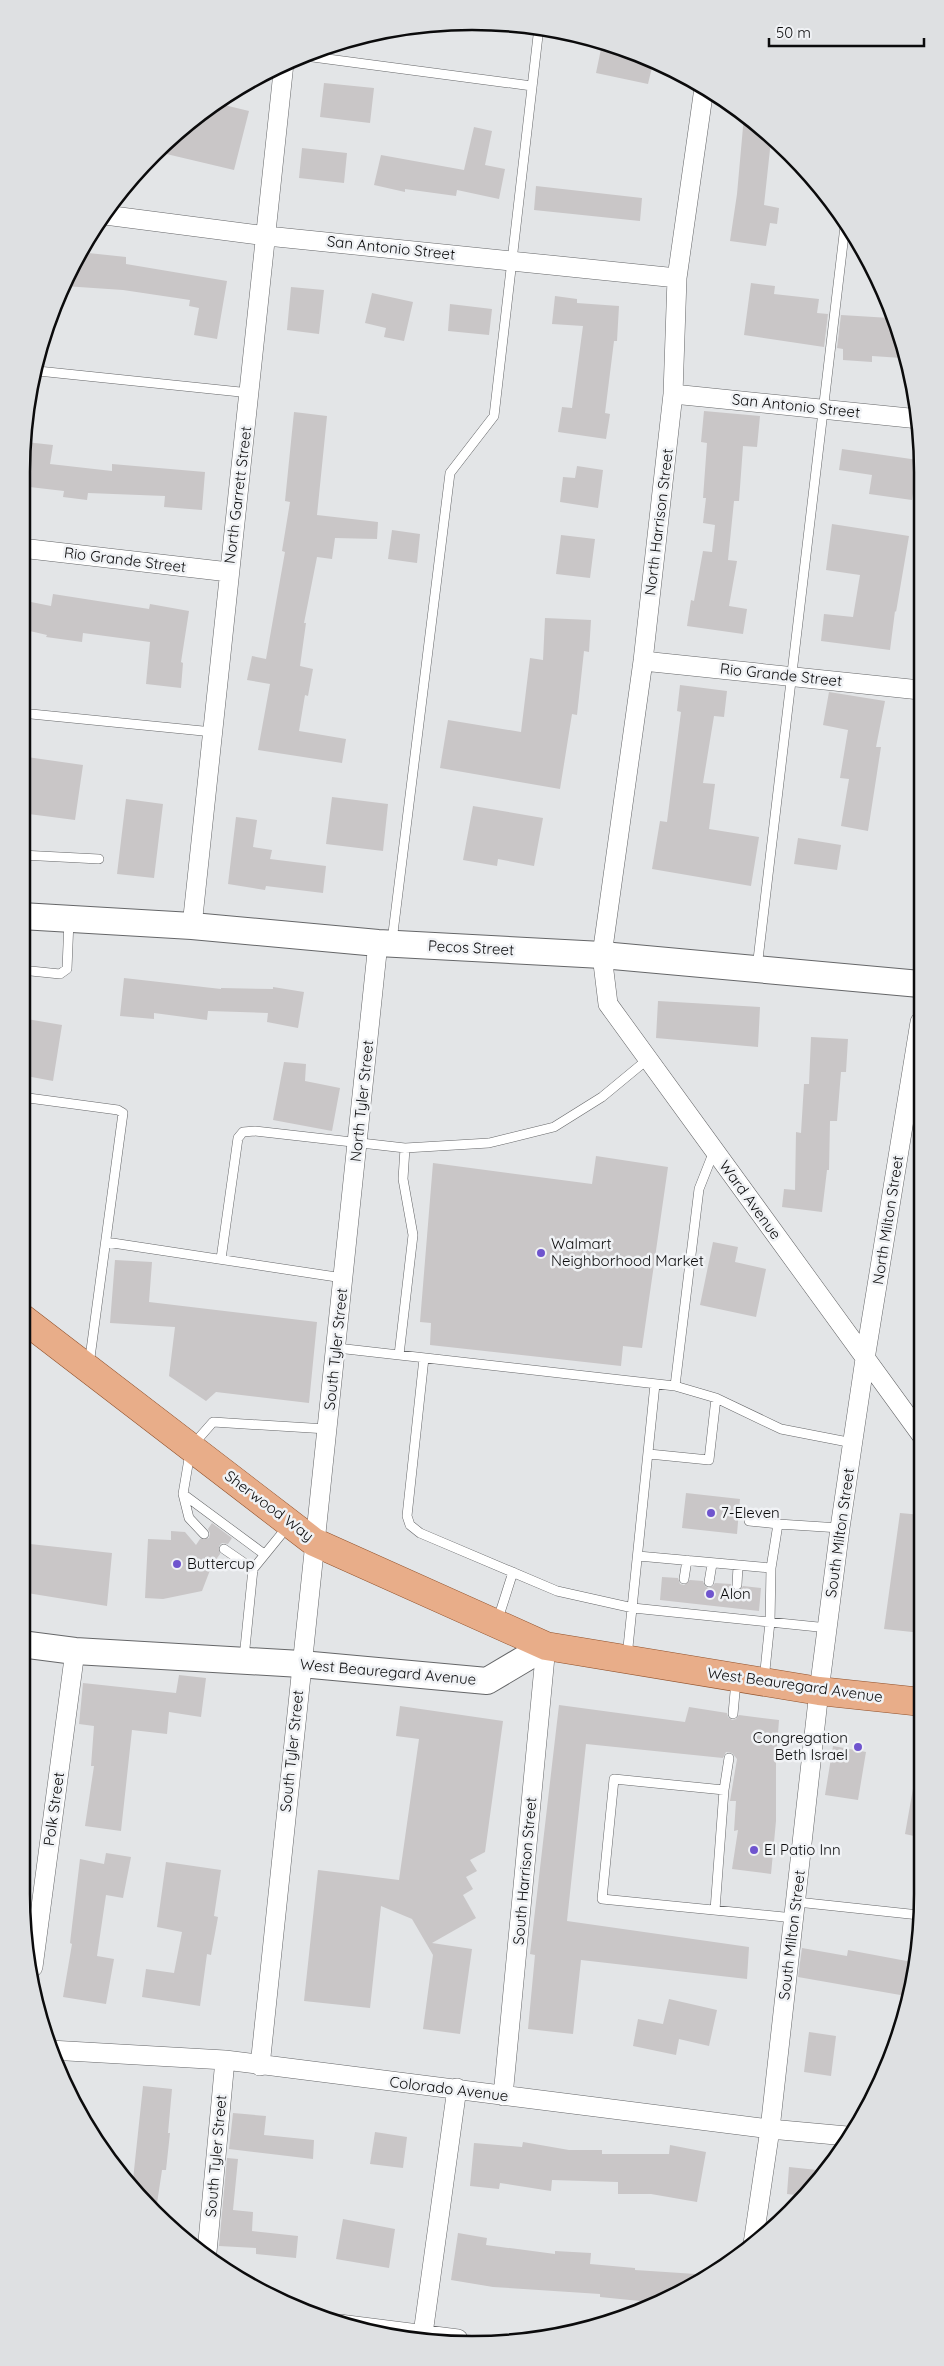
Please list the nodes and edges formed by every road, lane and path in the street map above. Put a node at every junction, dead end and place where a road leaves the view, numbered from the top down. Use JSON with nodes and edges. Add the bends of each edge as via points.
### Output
{"nodes":[{"id":1,"x":538,"y":35,"type":"edge"},
{"id":2,"x":318,"y":58,"type":"edge"},
{"id":3,"x":283,"y":73,"type":"edge"},
{"id":4,"x":532,"y":86,"type":"junction"},
{"id":5,"x":703,"y":95,"type":"edge"},
{"id":6,"x":112,"y":216,"type":"edge"},
{"id":7,"x":844,"y":233,"type":"edge"},
{"id":8,"x":267,"y":236,"type":"junction"},
{"id":9,"x":512,"y":261,"type":"junction"},
{"id":10,"x":677,"y":278,"type":"junction"},
{"id":11,"x":41,"y":372,"type":"edge"},
{"id":12,"x":250,"y":393,"type":"junction"},
{"id":13,"x":673,"y":394,"type":"junction"},
{"id":14,"x":823,"y":409,"type":"junction"},
{"id":15,"x":910,"y":418,"type":"edge"},
{"id":16,"x":30,"y":549,"type":"edge"},
{"id":17,"x":229,"y":572,"type":"junction"},
{"id":18,"x":643,"y":661,"type":"junction"},
{"id":19,"x":792,"y":676,"type":"junction"},
{"id":20,"x":914,"y":689,"type":"edge"},
{"id":21,"x":30,"y":714,"type":"edge"},
{"id":22,"x":212,"y":732,"type":"junction"},
{"id":23,"x":30,"y":855,"type":"edge"},
{"id":24,"x":99,"y":859,"type":"dead end"},
{"id":25,"x":30,"y":917,"type":"edge"},
{"id":26,"x":69,"y":920,"type":"junction"},
{"id":27,"x":192,"y":926,"type":"junction"},
{"id":28,"x":385,"y":943,"type":"junction"},
{"id":29,"x":602,"y":955,"type":"junction"},
{"id":30,"x":757,"y":969,"type":"junction"},
{"id":31,"x":30,"y":971,"type":"edge"},
{"id":32,"x":914,"y":983,"type":"edge"},
{"id":33,"x":914,"y":1059,"type":"edge"},
{"id":34,"x":648,"y":1060,"type":"junction"},
{"id":35,"x":30,"y":1098,"type":"edge"},
{"id":36,"x":358,"y":1145,"type":"junction"},
{"id":37,"x":405,"y":1148,"type":"junction"},
{"id":38,"x":714,"y":1151,"type":"junction"},
{"id":39,"x":106,"y":1242,"type":"junction"},
{"id":40,"x":347,"y":1259,"type":"joint"},
{"id":41,"x":222,"y":1260,"type":"junction"},
{"id":42,"x":343,"y":1278,"type":"junction"},
{"id":43,"x":30,"y":1324,"type":"edge"},
{"id":44,"x":336,"y":1348,"type":"junction"},
{"id":45,"x":399,"y":1355,"type":"junction"},
{"id":46,"x":424,"y":1358,"type":"junction"},
{"id":47,"x":865,"y":1359,"type":"junction"},
{"id":48,"x":89,"y":1368,"type":"junction"},
{"id":49,"x":655,"y":1384,"type":"junction"},
{"id":50,"x":675,"y":1386,"type":"junction"},
{"id":51,"x":716,"y":1398,"type":"junction"},
{"id":52,"x":914,"y":1425,"type":"edge"},
{"id":53,"x":327,"y":1429,"type":"junction"},
{"id":54,"x":853,"y":1444,"type":"junction"},
{"id":55,"x":191,"y":1447,"type":"junction"},
{"id":56,"x":649,"y":1454,"type":"junction"},
{"id":57,"x":183,"y":1494,"type":"junction"},
{"id":58,"x":749,"y":1520,"type":"dead end"},
{"id":59,"x":290,"y":1523,"type":"junction"},
{"id":60,"x":778,"y":1524,"type":"junction"},
{"id":61,"x":840,"y":1528,"type":"junction"},
{"id":62,"x":204,"y":1534,"type":"dead end"},
{"id":63,"x":314,"y":1542,"type":"junction"},
{"id":64,"x":224,"y":1549,"type":"dead end"},
{"id":65,"x":264,"y":1554,"type":"junction"},
{"id":66,"x":638,"y":1556,"type":"junction"},
{"id":67,"x":686,"y":1560,"type":"junction"},
{"id":68,"x":712,"y":1564,"type":"junction"},
{"id":69,"x":738,"y":1566,"type":"junction"},
{"id":70,"x":771,"y":1568,"type":"junction"},
{"id":71,"x":253,"y":1569,"type":"junction"},
{"id":72,"x":513,"y":1572,"type":"junction"},
{"id":73,"x":684,"y":1579,"type":"dead end"},
{"id":74,"x":709,"y":1582,"type":"dead end"},
{"id":75,"x":736,"y":1585,"type":"dead end"},
{"id":76,"x":682,"y":1602,"type":"dead end"},
{"id":77,"x":707,"y":1606,"type":"dead end"},
{"id":78,"x":633,"y":1608,"type":"junction"},
{"id":79,"x":734,"y":1608,"type":"dead end"},
{"id":80,"x":681,"y":1613,"type":"junction"},
{"id":81,"x":706,"y":1616,"type":"junction"},
{"id":82,"x":733,"y":1618,"type":"junction"},
{"id":83,"x":770,"y":1622,"type":"junction"},
{"id":84,"x":496,"y":1623,"type":"junction"},
{"id":85,"x":828,"y":1628,"type":"junction"},
{"id":86,"x":30,"y":1645,"type":"edge"},
{"id":87,"x":546,"y":1646,"type":"junction"},
{"id":88,"x":75,"y":1651,"type":"junction"},
{"id":89,"x":627,"y":1659,"type":"junction"},
{"id":90,"x":243,"y":1660,"type":"junction"},
{"id":91,"x":301,"y":1664,"type":"junction"},
{"id":92,"x":737,"y":1678,"type":"junction"},
{"id":93,"x":764,"y":1682,"type":"junction"},
{"id":94,"x":819,"y":1691,"type":"junction"},
{"id":95,"x":914,"y":1701,"type":"edge"},
{"id":96,"x":733,"y":1714,"type":"dead end"},
{"id":97,"x":729,"y":1758,"type":"dead end"},
{"id":98,"x":724,"y":1790,"type":"junction"},
{"id":99,"x":715,"y":1910,"type":"junction"},
{"id":100,"x":795,"y":1910,"type":"junction"},
{"id":101,"x":913,"y":1915,"type":"edge"},
{"id":102,"x":35,"y":1956,"type":"edge"},
{"id":103,"x":59,"y":2051,"type":"edge"},
{"id":104,"x":225,"y":2060,"type":"junction"},
{"id":105,"x":260,"y":2066,"type":"junction"},
{"id":106,"x":457,"y":2088,"type":"junction"},
{"id":107,"x":503,"y":2096,"type":"junction"},
{"id":108,"x":770,"y":2129,"type":"junction"},
{"id":109,"x":843,"y":2136,"type":"edge"},
{"id":110,"x":755,"y":2233,"type":"edge"},
{"id":111,"x":207,"y":2248,"type":"edge"},
{"id":112,"x":424,"y":2333,"type":"edge"}],
"edges":[{"from":1,"to":4,"type":"lane"},
{"from":2,"to":4,"type":"lane"},
{"from":3,"to":8,"type":"street","name":"North Garrett Street"},
{"from":4,"to":9,"type":"lane"},
{"from":5,"to":10,"type":"street","name":"North Harrison Street"},
{"from":6,"to":8,"type":"street","name":"San Antonio Street"},
{"from":7,"to":14,"type":"lane"},
{"from":8,"to":9,"type":"street","name":"San Antonio Street"},
{"from":8,"to":12,"type":"street","name":"North Garrett Street"},
{"from":9,"to":10,"type":"street","name":"San Antonio Street"},
{"from":9,"to":28,"type":"lane","via":[[494,416],[450,473]]},
{"from":10,"to":13,"type":"street","name":"North Harrison Street"},
{"from":11,"to":12,"type":"lane"},
{"from":12,"to":17,"type":"street","name":"North Garrett Street"},
{"from":13,"to":14,"type":"street","name":"San Antonio Street"},
{"from":13,"to":18,"type":"street","name":"North Harrison Street"},
{"from":14,"to":15,"type":"street","name":"San Antonio Street"},
{"from":14,"to":19,"type":"lane"},
{"from":16,"to":17,"type":"street","name":"Rio Grande Street"},
{"from":17,"to":22,"type":"street","name":"North Garrett Street"},
{"from":18,"to":19,"type":"street","name":"Rio Grande Street"},
{"from":18,"to":29,"type":"street","name":"North Harrison Street"},
{"from":19,"to":20,"type":"street","name":"Rio Grande Street"},
{"from":19,"to":30,"type":"lane"},
{"from":21,"to":22,"type":"lane"},
{"from":22,"to":27,"type":"street","name":"North Garrett Street"},
{"from":23,"to":24,"type":"lane"},
{"from":25,"to":26,"type":"street","name":"Pecos Street"},
{"from":26,"to":27,"type":"street","name":"Pecos Street"},
{"from":26,"to":31,"type":"lane","via":[[67,969],[60,974]]},
{"from":27,"to":28,"type":"street","name":"Pecos Street"},
{"from":28,"to":29,"type":"street","name":"Pecos Street"},
{"from":28,"to":36,"type":"street","name":"North Tyler Street"},
{"from":29,"to":30,"type":"street","name":"Pecos Street"},
{"from":29,"to":34,"type":"street","name":"Ward Avenue","via":[[608,1004]]},
{"from":30,"to":32,"type":"street","name":"Pecos Street"},
{"from":33,"to":47,"type":"street","name":"North Milton Street"},
{"from":34,"to":37,"type":"lane","via":[[554,1128],[489,1143]]},
{"from":34,"to":38,"type":"street","name":"Ward Avenue"},
{"from":35,"to":39,"type":"lane","via":[[122,1113]]},
{"from":36,"to":37,"type":"lane"},
{"from":36,"to":40,"type":"street","name":"North Tyler Street"},
{"from":36,"to":41,"type":"lane","via":[[244,1132],[238,1138]]},
{"from":37,"to":45,"type":"lane","via":[[403,1179],[413,1235]]},
{"from":38,"to":47,"type":"street","name":"Ward Avenue"},
{"from":38,"to":50,"type":"lane","via":[[699,1189]]},
{"from":39,"to":41,"type":"lane"},
{"from":39,"to":48,"type":"lane"},
{"from":40,"to":42,"type":"street","name":"South Tyler Street"},
{"from":41,"to":42,"type":"lane"},
{"from":42,"to":44,"type":"street","name":"South Tyler Street"},
{"from":43,"to":48,"type":"main road","name":"Sherwood Way"},
{"from":44,"to":45,"type":"lane"},
{"from":44,"to":53,"type":"street","name":"South Tyler Street"},
{"from":45,"to":46,"type":"lane"},
{"from":46,"to":49,"type":"lane"},
{"from":46,"to":72,"type":"lane","via":[[408,1516],[410,1524],[420,1533]]},
{"from":47,"to":52,"type":"street","name":"Ward Avenue"},
{"from":47,"to":54,"type":"street","name":"South Milton Street"},
{"from":48,"to":55,"type":"main road","name":"Sherwood Way"},
{"from":49,"to":50,"type":"lane"},
{"from":49,"to":56,"type":"lane"},
{"from":50,"to":51,"type":"lane"},
{"from":51,"to":54,"type":"lane","via":[[781,1429]]},
{"from":51,"to":56,"type":"lane","via":[[709,1460]]},
{"from":53,"to":55,"type":"lane","via":[[213,1422]]},
{"from":53,"to":63,"type":"street","name":"South Tyler Street"},
{"from":54,"to":61,"type":"street","name":"South Milton Street"},
{"from":55,"to":57,"type":"lane"},
{"from":55,"to":59,"type":"main road","name":"Sherwood Way"},
{"from":56,"to":66,"type":"lane"},
{"from":57,"to":62,"type":"lane","via":[[189,1518]]},
{"from":57,"to":65,"type":"lane"},
{"from":58,"to":60,"type":"lane"},
{"from":59,"to":63,"type":"main road","name":"Sherwood Way"},
{"from":59,"to":65,"type":"lane"},
{"from":60,"to":61,"type":"lane"},
{"from":60,"to":70,"type":"lane"},
{"from":61,"to":85,"type":"street","name":"South Milton Street"},
{"from":63,"to":84,"type":"main road","name":"Sherwood Way"},
{"from":63,"to":91,"type":"street","name":"South Tyler Street"},
{"from":64,"to":71,"type":"lane"},
{"from":65,"to":71,"type":"lane"},
{"from":66,"to":67,"type":"lane"},
{"from":66,"to":78,"type":"lane"},
{"from":67,"to":68,"type":"lane"},
{"from":67,"to":73,"type":"lane"},
{"from":68,"to":69,"type":"lane"},
{"from":68,"to":74,"type":"lane"},
{"from":69,"to":70,"type":"lane"},
{"from":69,"to":75,"type":"lane"},
{"from":70,"to":83,"type":"lane"},
{"from":71,"to":90,"type":"lane"},
{"from":72,"to":78,"type":"lane","via":[[557,1591]]},
{"from":72,"to":84,"type":"lane"},
{"from":76,"to":80,"type":"lane"},
{"from":77,"to":81,"type":"lane"},
{"from":78,"to":80,"type":"lane"},
{"from":78,"to":89,"type":"lane"},
{"from":79,"to":82,"type":"lane"},
{"from":80,"to":81,"type":"lane"},
{"from":81,"to":82,"type":"lane"},
{"from":82,"to":83,"type":"lane"},
{"from":83,"to":85,"type":"lane"},
{"from":83,"to":93,"type":"lane"},
{"from":84,"to":87,"type":"main road","name":"Sherwood Way"},
{"from":85,"to":94,"type":"street","name":"South Milton Street"},
{"from":86,"to":88,"type":"street","name":"West Beauregard Avenue"},
{"from":87,"to":89,"type":"main road","name":"West Beauregard Avenue"},
{"from":87,"to":91,"type":"street","name":"West Beauregard Avenue","via":[[487,1681]]},
{"from":87,"to":107,"type":"street","name":"South Harrison Street"},
{"from":88,"to":90,"type":"street","name":"West Beauregard Avenue"},
{"from":88,"to":102,"type":"street","name":"Polk Street"},
{"from":89,"to":92,"type":"main road","name":"West Beauregard Avenue"},
{"from":90,"to":91,"type":"street","name":"West Beauregard Avenue"},
{"from":91,"to":105,"type":"street","name":"South Tyler Street"},
{"from":92,"to":93,"type":"main road","name":"West Beauregard Avenue"},
{"from":92,"to":96,"type":"lane"},
{"from":93,"to":94,"type":"main road","name":"West Beauregard Avenue"},
{"from":94,"to":95,"type":"main road","name":"West Beauregard Avenue"},
{"from":94,"to":100,"type":"street","name":"South Milton Street"},
{"from":97,"to":98,"type":"lane"},
{"from":98,"to":99,"type":"lane"},
{"from":98,"to":99,"type":"lane","via":[[614,1779],[602,1899]]},
{"from":99,"to":100,"type":"lane"},
{"from":100,"to":101,"type":"lane"},
{"from":100,"to":108,"type":"street","name":"South Milton Street"},
{"from":103,"to":104,"type":"street","name":"Colorado Avenue"},
{"from":104,"to":105,"type":"street","name":"Colorado Avenue"},
{"from":104,"to":111,"type":"street","name":"South Tyler Street"},
{"from":105,"to":106,"type":"street","name":"Colorado Avenue"},
{"from":106,"to":107,"type":"street","name":"Colorado Avenue"},
{"from":106,"to":112,"type":"street"},
{"from":107,"to":108,"type":"street","name":"Colorado Avenue"},
{"from":108,"to":109,"type":"street","name":"Colorado Avenue"},
{"from":108,"to":110,"type":"street","name":"South Milton Street"}]}
